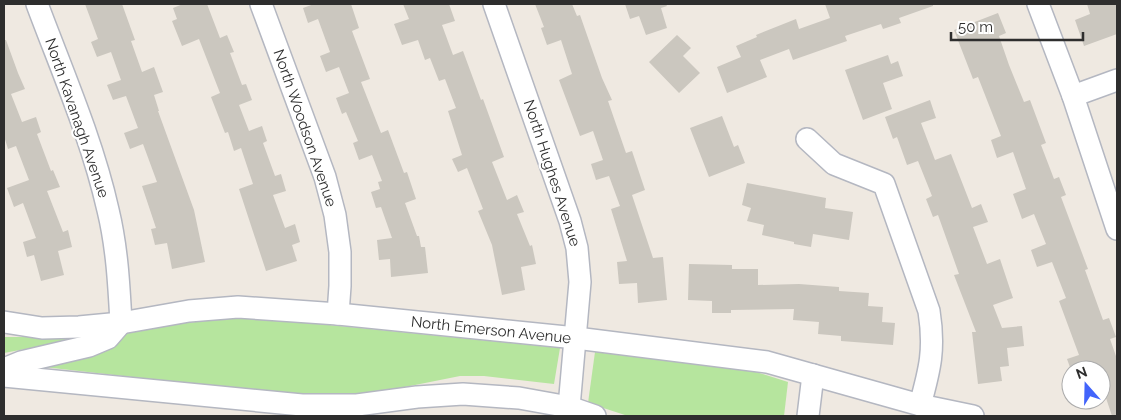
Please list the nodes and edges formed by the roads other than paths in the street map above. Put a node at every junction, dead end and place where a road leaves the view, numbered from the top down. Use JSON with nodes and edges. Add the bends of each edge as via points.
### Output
{"nodes":[{"id":1,"x":37,"y":4,"type":"edge"},
{"id":2,"x":261,"y":4,"type":"edge"},
{"id":3,"x":494,"y":4,"type":"edge"},
{"id":4,"x":1038,"y":4,"type":"edge"},
{"id":5,"x":1117,"y":80,"type":"edge"},
{"id":6,"x":1073,"y":96,"type":"junction"},
{"id":7,"x":808,"y":139,"type":"dead end"},
{"id":8,"x":1117,"y":229,"type":"edge"},
{"id":9,"x":338,"y":314,"type":"junction"},
{"id":10,"x":4,"y":322,"type":"edge"},
{"id":11,"x":121,"y":323,"type":"junction"},
{"id":12,"x":576,"y":338,"type":"junction"},
{"id":13,"x":4,"y":369,"type":"edge"},
{"id":14,"x":813,"y":375,"type":"junction"},
{"id":15,"x":4,"y":376,"type":"edge"},
{"id":16,"x":920,"y":406,"type":"junction"},
{"id":17,"x":569,"y":408,"type":"junction"},
{"id":18,"x":595,"y":416,"type":"edge"},
{"id":19,"x":808,"y":416,"type":"edge"},
{"id":20,"x":973,"y":416,"type":"edge"}],
"edges":[{"from":1,"to":11,"type":"street","name":"North Kavanagh Avenue","via":[[101,182],[116,252]]},
{"from":2,"to":9,"type":"street","name":"North Woodson Avenue","via":[[325,177],[335,215],[340,252]]},
{"from":3,"to":12,"type":"street","name":"North Hughes Avenue","via":[[577,248],[580,282]]},
{"from":4,"to":6,"type":"street"},
{"from":5,"to":6,"type":"street"},
{"from":6,"to":8,"type":"street"},
{"from":7,"to":16,"type":"street","via":[[834,164],[884,184],[929,311],[932,360]]},
{"from":9,"to":11,"type":"street","name":"North Emerson Avenue","via":[[238,307],[189,311]]},
{"from":9,"to":12,"type":"street","name":"North Emerson Avenue"},
{"from":10,"to":11,"type":"street","name":"North Emerson Avenue","via":[[42,328]]},
{"from":11,"to":13,"type":"street","via":[[108,338],[89,346]]},
{"from":12,"to":14,"type":"street","name":"North Emerson Avenue","via":[[767,362]]},
{"from":12,"to":17,"type":"street","name":"North Hughes Avenue"},
{"from":14,"to":16,"type":"street","name":"North Emerson Avenue"},
{"from":14,"to":19,"type":"street"},
{"from":15,"to":17,"type":"street","via":[[302,406],[357,405],[462,394],[519,398]]},
{"from":16,"to":20,"type":"street","name":"North Emerson Avenue"},
{"from":17,"to":18,"type":"street"}]}
